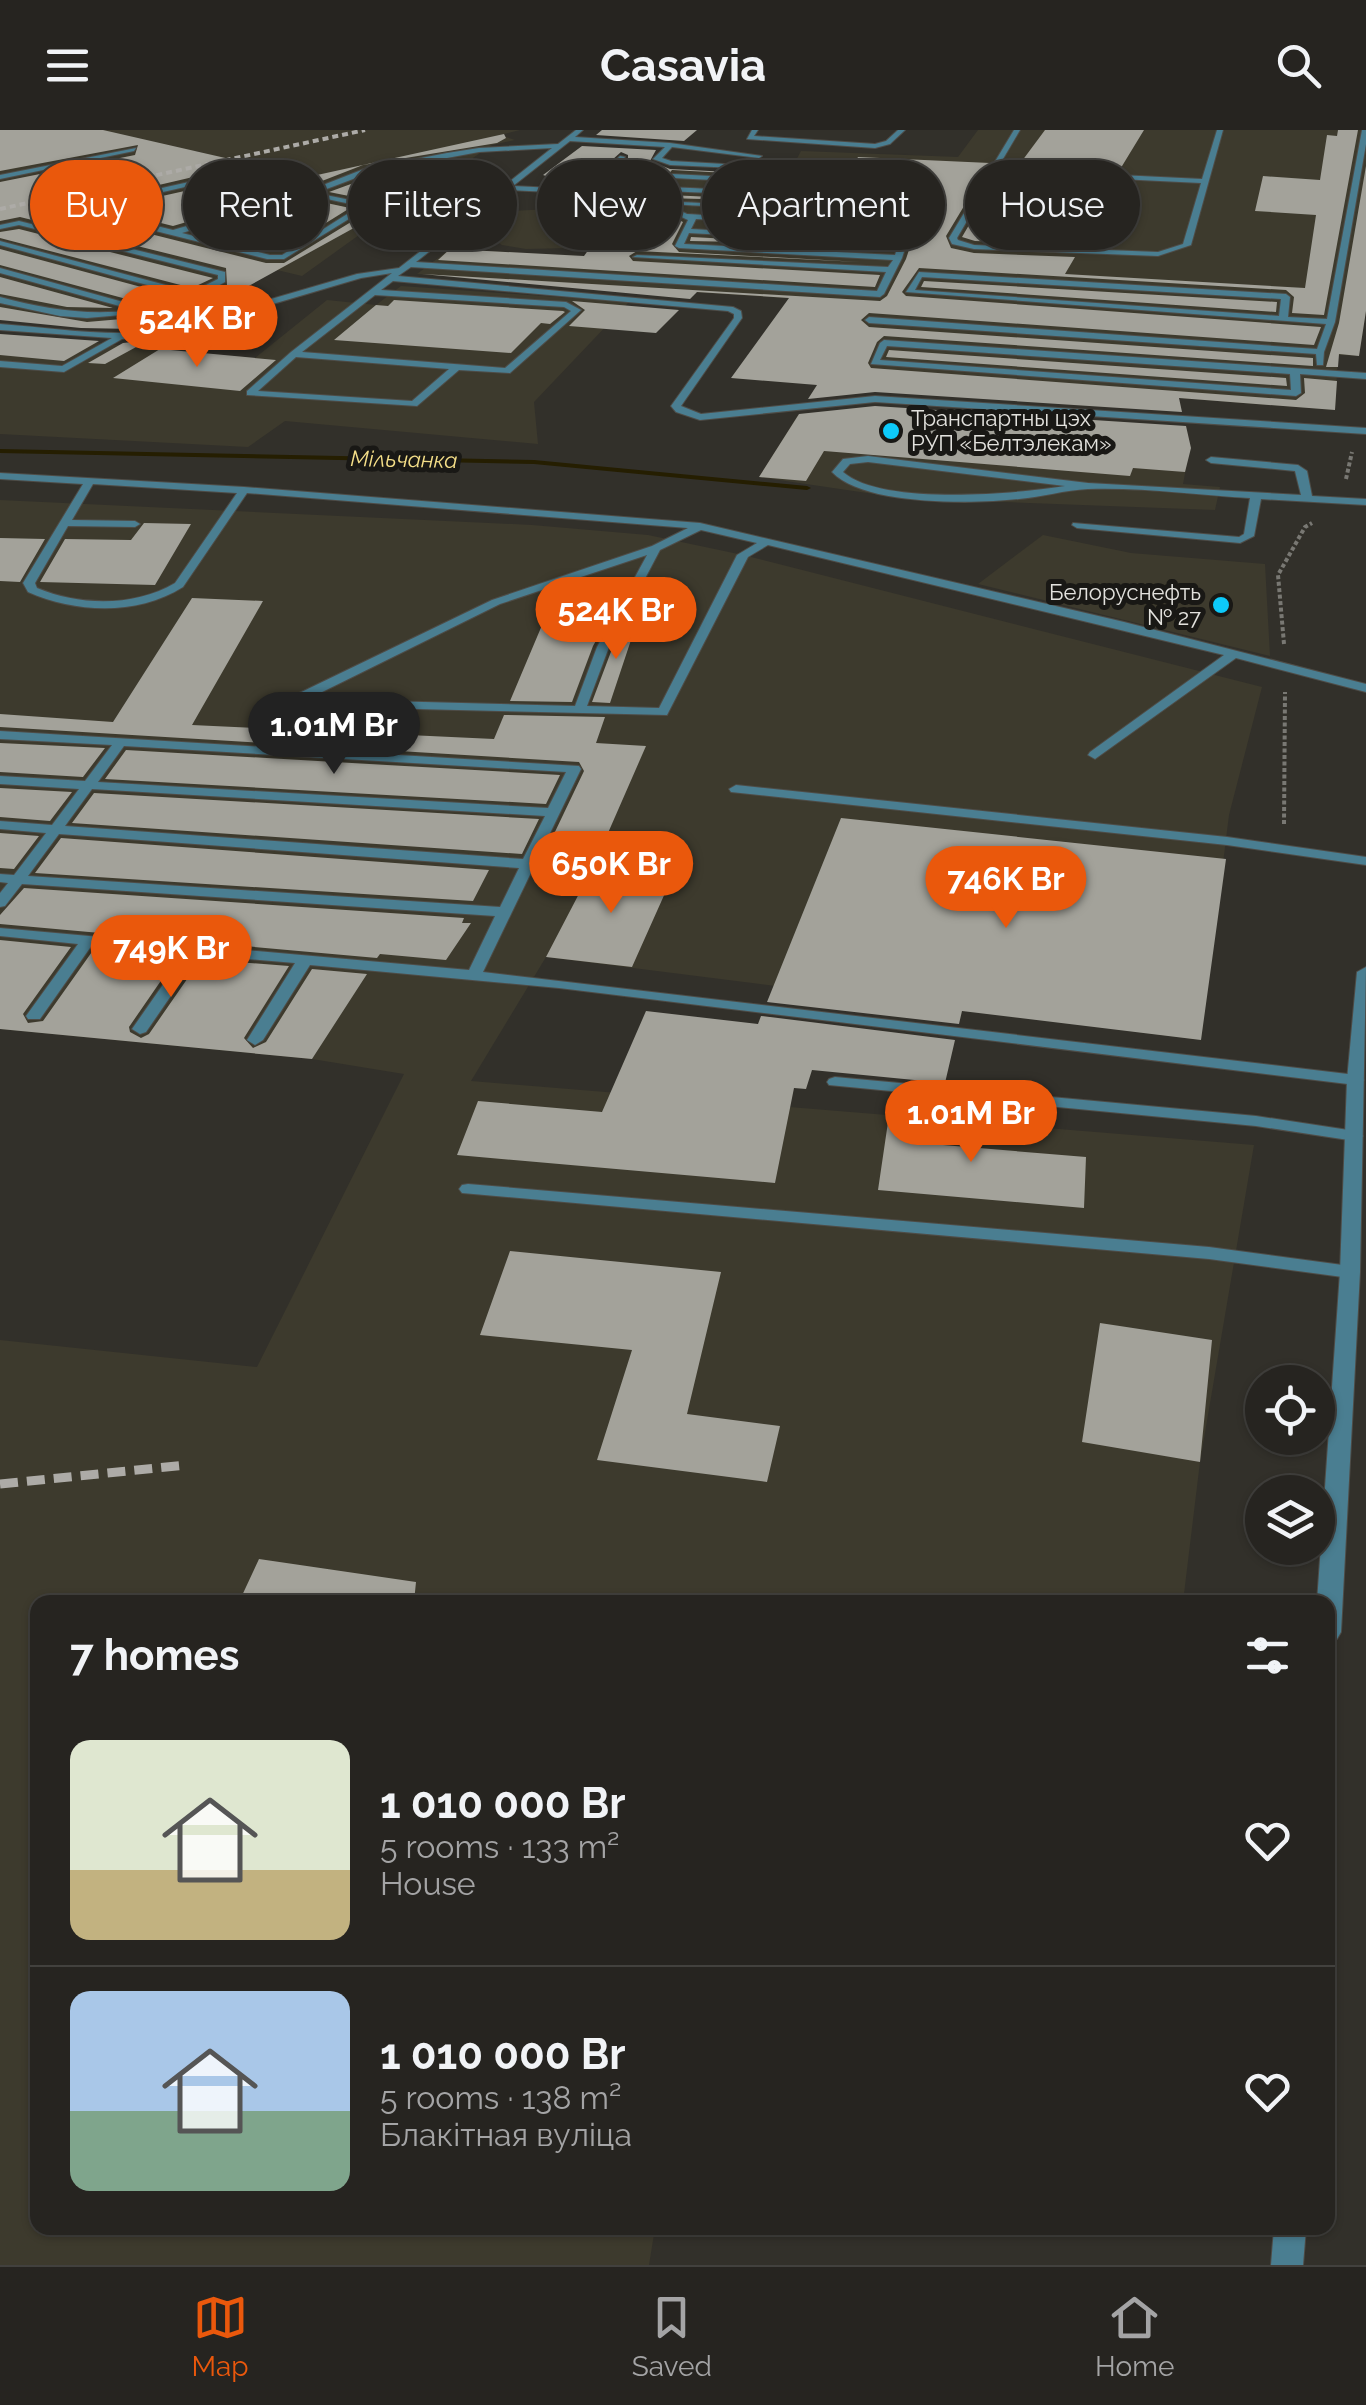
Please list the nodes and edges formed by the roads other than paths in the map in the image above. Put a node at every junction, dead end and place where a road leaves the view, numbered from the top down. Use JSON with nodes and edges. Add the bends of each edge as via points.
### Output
{"nodes":[{"id":1,"x":580,"y":130,"type":"edge"},
{"id":2,"x":755,"y":130,"type":"edge"},
{"id":3,"x":902,"y":130,"type":"edge"},
{"id":4,"x":1017,"y":130,"type":"edge"},
{"id":5,"x":1220,"y":130,"type":"edge"},
{"id":6,"x":1365,"y":130,"type":"edge"},
{"id":7,"x":569,"y":139,"type":"junction"},
{"id":8,"x":670,"y":145,"type":"junction"},
{"id":9,"x":558,"y":146,"type":"junction"},
{"id":10,"x":134,"y":150,"type":"dead end"},
{"id":11,"x":448,"y":154,"type":"junction"},
{"id":12,"x":622,"y":158,"type":"dead end"},
{"id":13,"x":438,"y":160,"type":"edge"},
{"id":14,"x":761,"y":160,"type":"edge"},
{"id":15,"x":999,"y":160,"type":"edge"},
{"id":16,"x":702,"y":164,"type":"edge"},
{"id":17,"x":0,"y":177,"type":"edge"},
{"id":18,"x":517,"y":177,"type":"edge"},
{"id":19,"x":1140,"y":178,"type":"edge"},
{"id":20,"x":1205,"y":181,"type":"junction"},
{"id":21,"x":328,"y":183,"type":"edge"},
{"id":22,"x":183,"y":185,"type":"edge"},
{"id":23,"x":517,"y":188,"type":"edge"},
{"id":24,"x":534,"y":189,"type":"junction"},
{"id":25,"x":537,"y":189,"type":"edge"},
{"id":26,"x":682,"y":216,"type":"joint"},
{"id":27,"x":702,"y":217,"type":"edge"},
{"id":28,"x":348,"y":218,"type":"edge"},
{"id":29,"x":965,"y":218,"type":"edge"},
{"id":30,"x":0,"y":227,"type":"edge"},
{"id":31,"x":183,"y":230,"type":"edge"},
{"id":32,"x":688,"y":231,"type":"junction"},
{"id":33,"x":176,"y":232,"type":"junction"},
{"id":34,"x":702,"y":232,"type":"edge"},
{"id":35,"x":0,"y":243,"type":"edge"},
{"id":36,"x":965,"y":245,"type":"edge"},
{"id":37,"x":426,"y":250,"type":"edge"},
{"id":38,"x":833,"y":250,"type":"edge"},
{"id":39,"x":901,"y":250,"type":"edge"},
{"id":40,"x":1092,"y":250,"type":"edge"},
{"id":41,"x":831,"y":254,"type":"junction"},
{"id":42,"x":637,"y":256,"type":"dead end"},
{"id":43,"x":898,"y":258,"type":"junction"},
{"id":44,"x":405,"y":267,"type":"junction"},
{"id":45,"x":0,"y":270,"type":"edge"},
{"id":46,"x":891,"y":270,"type":"junction"},
{"id":47,"x":391,"y":278,"type":"junction"},
{"id":48,"x":1072,"y":284,"type":"junction"},
{"id":49,"x":373,"y":292,"type":"junction"},
{"id":50,"x":195,"y":295,"type":"junction"},
{"id":51,"x":0,"y":300,"type":"edge"},
{"id":52,"x":1066,"y":304,"type":"junction"},
{"id":53,"x":893,"y":310,"type":"dead end"},
{"id":54,"x":152,"y":312,"type":"junction"},
{"id":55,"x":226,"y":315,"type":"junction"},
{"id":56,"x":1283,"y":319,"type":"junction"},
{"id":57,"x":869,"y":320,"type":"dead end"},
{"id":58,"x":1332,"y":322,"type":"junction"},
{"id":59,"x":0,"y":327,"type":"edge"},
{"id":60,"x":966,"y":327,"type":"junction"},
{"id":61,"x":123,"y":336,"type":"junction"},
{"id":62,"x":1320,"y":352,"type":"junction"},
{"id":63,"x":294,"y":354,"type":"junction"},
{"id":64,"x":0,"y":364,"type":"edge"},
{"id":65,"x":1216,"y":366,"type":"junction"},
{"id":66,"x":457,"y":367,"type":"junction"},
{"id":67,"x":1295,"y":372,"type":"junction"},
{"id":68,"x":1320,"y":373,"type":"junction"},
{"id":69,"x":1366,"y":376,"type":"edge"},
{"id":70,"x":1213,"y":387,"type":"junction"},
{"id":71,"x":1362,"y":431,"type":"edge"},
{"id":72,"x":1210,"y":460,"type":"dead end"},
{"id":73,"x":0,"y":476,"type":"edge"},
{"id":74,"x":90,"y":481,"type":"junction"},
{"id":75,"x":1088,"y":486,"type":"junction"},
{"id":76,"x":244,"y":490,"type":"junction"},
{"id":77,"x":1256,"y":496,"type":"junction"},
{"id":78,"x":1307,"y":498,"type":"junction"},
{"id":79,"x":1366,"y":502,"type":"edge"},
{"id":80,"x":65,"y":523,"type":"junction"},
{"id":81,"x":134,"y":524,"type":"dead end"},
{"id":82,"x":700,"y":526,"type":"junction"},
{"id":83,"x":1077,"y":526,"type":"dead end"},
{"id":84,"x":768,"y":541,"type":"junction"},
{"id":85,"x":656,"y":548,"type":"junction"},
{"id":86,"x":1234,"y":654,"type":"junction"},
{"id":87,"x":1366,"y":688,"type":"edge"},
{"id":88,"x":580,"y":710,"type":"junction"},
{"id":89,"x":0,"y":735,"type":"edge"},
{"id":90,"x":122,"y":742,"type":"junction"},
{"id":91,"x":1095,"y":755,"type":"dead end"},
{"id":92,"x":0,"y":780,"type":"edge"},
{"id":93,"x":88,"y":786,"type":"junction"},
{"id":94,"x":736,"y":789,"type":"dead end"},
{"id":95,"x":553,"y":812,"type":"junction"},
{"id":96,"x":0,"y":825,"type":"edge"},
{"id":97,"x":55,"y":829,"type":"junction"},
{"id":98,"x":1366,"y":861,"type":"edge"},
{"id":99,"x":528,"y":864,"type":"junction"},
{"id":100,"x":0,"y":878,"type":"edge"},
{"id":101,"x":18,"y":879,"type":"junction"},
{"id":102,"x":0,"y":903,"type":"edge"},
{"id":103,"x":506,"y":912,"type":"junction"},
{"id":104,"x":0,"y":932,"type":"edge"},
{"id":105,"x":88,"y":940,"type":"junction"},
{"id":106,"x":194,"y":950,"type":"junction"},
{"id":107,"x":305,"y":960,"type":"junction"},
{"id":108,"x":1366,"y":972,"type":"edge"},
{"id":109,"x":474,"y":975,"type":"junction"},
{"id":110,"x":34,"y":1016,"type":"dead end"},
{"id":111,"x":140,"y":1029,"type":"dead end"},
{"id":112,"x":255,"y":1040,"type":"dead end"},
{"id":113,"x":1356,"y":1080,"type":"junction"},
{"id":114,"x":836,"y":1082,"type":"dead end"},
{"id":115,"x":1354,"y":1136,"type":"junction"},
{"id":116,"x":1360,"y":1173,"type":"edge"},
{"id":117,"x":468,"y":1189,"type":"dead end"},
{"id":118,"x":1350,"y":1272,"type":"junction"},
{"id":119,"x":1330,"y":1595,"type":"edge"},
{"id":120,"x":1289,"y":2235,"type":"edge"},
{"id":121,"x":1287,"y":2265,"type":"edge"}],
"edges":[{"from":1,"to":7,"type":"lane"},
{"from":2,"to":3,"type":"lane","via":[[748,138],[875,146]]},
{"from":4,"to":15,"type":"lane"},
{"from":5,"to":20,"type":"lane"},
{"from":6,"to":58,"type":"lane"},
{"from":7,"to":8,"type":"lane"},
{"from":7,"to":9,"type":"lane"},
{"from":8,"to":14,"type":"lane"},
{"from":8,"to":16,"type":"lane","via":[[658,161]]},
{"from":9,"to":11,"type":"lane"},
{"from":9,"to":18,"type":"lane"},
{"from":10,"to":17,"type":"lane"},
{"from":11,"to":13,"type":"lane"},
{"from":11,"to":21,"type":"lane"},
{"from":12,"to":24,"type":"lane","via":[[597,183]]},
{"from":19,"to":20,"type":"lane"},
{"from":20,"to":40,"type":"lane","via":[[1187,245],[1170,252]]},
{"from":22,"to":33,"type":"lane","via":[[79,208]]},
{"from":23,"to":24,"type":"lane"},
{"from":24,"to":25,"type":"lane"},
{"from":26,"to":27,"type":"lane"},
{"from":26,"to":32,"type":"lane","via":[[692,219]]},
{"from":28,"to":33,"type":"lane","via":[[284,257]]},
{"from":29,"to":36,"type":"lane","via":[[953,238]]},
{"from":30,"to":50,"type":"lane","via":[[19,223],[222,274]]},
{"from":31,"to":33,"type":"lane"},
{"from":32,"to":34,"type":"lane"},
{"from":32,"to":41,"type":"lane","via":[[680,246]]},
{"from":35,"to":50,"type":"lane"},
{"from":37,"to":44,"type":"lane"},
{"from":38,"to":41,"type":"lane"},
{"from":39,"to":43,"type":"lane"},
{"from":41,"to":43,"type":"lane"},
{"from":42,"to":46,"type":"lane"},
{"from":43,"to":46,"type":"lane"},
{"from":44,"to":46,"type":"lane","via":[[436,267],[448,257],[887,282]]},
{"from":44,"to":47,"type":"lane"},
{"from":44,"to":55,"type":"lane"},
{"from":45,"to":54,"type":"lane"},
{"from":47,"to":49,"type":"lane"},
{"from":47,"to":71,"type":"lane","via":[[730,309],[738,318],[676,406],[700,417],[875,399]]},
{"from":48,"to":52,"type":"lane"},
{"from":48,"to":52,"type":"lane","via":[[919,274],[910,292]]},
{"from":48,"to":56,"type":"lane","via":[[1286,297]]},
{"from":49,"to":63,"type":"lane"},
{"from":49,"to":66,"type":"lane","via":[[577,310],[507,371]]},
{"from":50,"to":54,"type":"lane"},
{"from":51,"to":54,"type":"lane","via":[[97,319]]},
{"from":52,"to":56,"type":"lane"},
{"from":53,"to":60,"type":"lane","via":[[964,315],[970,318]]},
{"from":54,"to":55,"type":"lane"},
{"from":55,"to":61,"type":"lane","via":[[190,330]]},
{"from":56,"to":58,"type":"lane"},
{"from":57,"to":60,"type":"lane"},
{"from":58,"to":62,"type":"lane"},
{"from":59,"to":61,"type":"lane"},
{"from":60,"to":62,"type":"lane"},
{"from":61,"to":64,"type":"lane","via":[[64,369]]},
{"from":62,"to":68,"type":"lane"},
{"from":63,"to":66,"type":"lane"},
{"from":63,"to":66,"type":"lane","via":[[250,393],[414,404]]},
{"from":65,"to":67,"type":"lane"},
{"from":65,"to":70,"type":"lane"},
{"from":65,"to":70,"type":"lane","via":[[884,343],[874,362]]},
{"from":67,"to":68,"type":"lane"},
{"from":67,"to":70,"type":"lane","via":[[1296,393]]},
{"from":68,"to":69,"type":"lane"},
{"from":72,"to":78,"type":"lane","via":[[1298,468]]},
{"from":73,"to":74,"type":"lane"},
{"from":74,"to":76,"type":"lane"},
{"from":74,"to":80,"type":"lane"},
{"from":75,"to":75,"type":"lane","via":[[1005,497],[892,492],[852,485],[837,472],[847,462],[868,459]]},
{"from":75,"to":77,"type":"lane"},
{"from":76,"to":80,"type":"lane","via":[[179,585],[153,600],[63,601],[32,590],[29,583]]},
{"from":76,"to":82,"type":"lane"},
{"from":77,"to":78,"type":"lane"},
{"from":77,"to":83,"type":"lane","via":[[1249,536],[1240,540]]},
{"from":78,"to":79,"type":"lane"},
{"from":80,"to":81,"type":"lane"},
{"from":82,"to":84,"type":"lane"},
{"from":82,"to":85,"type":"lane"},
{"from":84,"to":86,"type":"lane"},
{"from":84,"to":88,"type":"lane","via":[[744,556],[663,712]]},
{"from":85,"to":88,"type":"lane","via":[[595,664]]},
{"from":85,"to":88,"type":"lane","via":[[496,602],[291,702]]},
{"from":86,"to":87,"type":"lane"},
{"from":86,"to":91,"type":"lane"},
{"from":89,"to":90,"type":"lane"},
{"from":90,"to":93,"type":"lane"},
{"from":90,"to":95,"type":"lane","via":[[574,769]]},
{"from":92,"to":93,"type":"lane"},
{"from":93,"to":95,"type":"lane"},
{"from":93,"to":97,"type":"lane"},
{"from":94,"to":98,"type":"lane"},
{"from":95,"to":99,"type":"lane"},
{"from":96,"to":97,"type":"lane"},
{"from":97,"to":99,"type":"lane"},
{"from":97,"to":101,"type":"lane"},
{"from":99,"to":103,"type":"lane"},
{"from":100,"to":101,"type":"lane"},
{"from":101,"to":102,"type":"lane"},
{"from":101,"to":103,"type":"lane"},
{"from":103,"to":109,"type":"lane"},
{"from":104,"to":105,"type":"lane"},
{"from":105,"to":106,"type":"lane"},
{"from":105,"to":110,"type":"lane"},
{"from":106,"to":107,"type":"lane"},
{"from":106,"to":111,"type":"lane"},
{"from":107,"to":109,"type":"lane"},
{"from":107,"to":112,"type":"lane"},
{"from":108,"to":113,"type":"street"},
{"from":109,"to":113,"type":"lane"},
{"from":113,"to":115,"type":"street"},
{"from":114,"to":115,"type":"lane"},
{"from":115,"to":116,"type":"street"},
{"from":116,"to":118,"type":"street"},
{"from":117,"to":118,"type":"lane","via":[[1210,1253]]},
{"from":118,"to":119,"type":"street"},
{"from":120,"to":121,"type":"street"}]}
